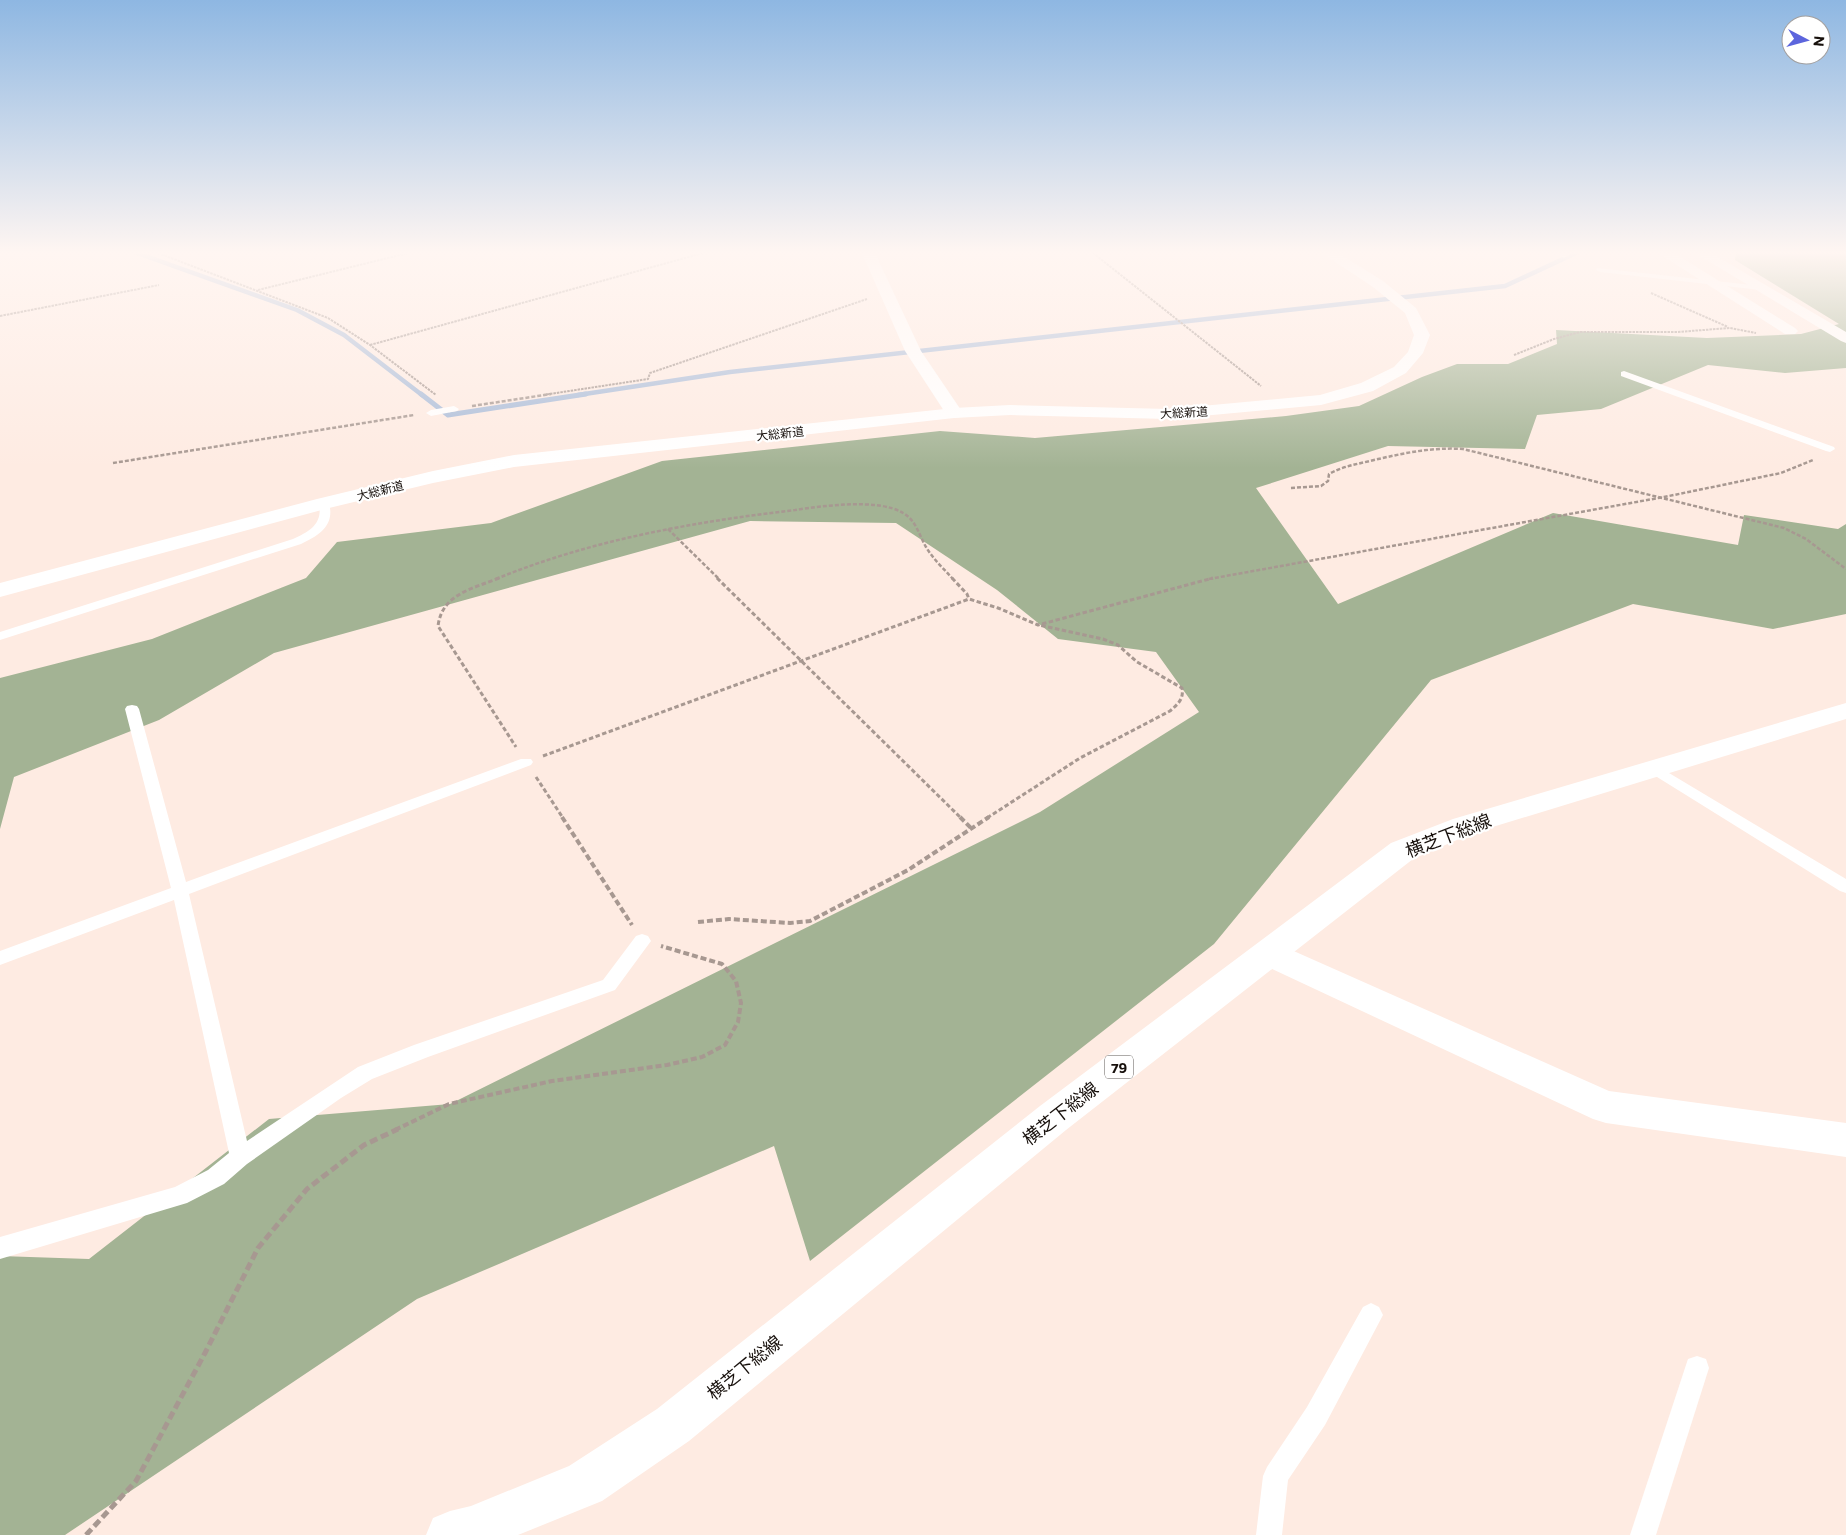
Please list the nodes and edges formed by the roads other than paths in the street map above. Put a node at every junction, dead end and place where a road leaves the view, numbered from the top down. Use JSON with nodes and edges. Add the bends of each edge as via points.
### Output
{"nodes":[{"id":1,"x":900,"y":325,"type":"edge"},
{"id":2,"x":1417,"y":325,"type":"edge"},
{"id":3,"x":1780,"y":325,"type":"edge"},
{"id":4,"x":1823,"y":325,"type":"edge"},
{"id":5,"x":1790,"y":331,"type":"dead end"},
{"id":6,"x":1846,"y":338,"type":"edge"},
{"id":7,"x":1624,"y":374,"type":"dead end"},
{"id":8,"x":453,"y":409,"type":"road end"},
{"id":9,"x":431,"y":413,"type":"road end"},
{"id":10,"x":954,"y":413,"type":"junction"},
{"id":11,"x":1830,"y":449,"type":"road end"},
{"id":12,"x":324,"y":503,"type":"junction"},
{"id":13,"x":0,"y":590,"type":"edge"},
{"id":14,"x":0,"y":636,"type":"edge"},
{"id":15,"x":132,"y":709,"type":"dead end"},
{"id":16,"x":1846,"y":712,"type":"edge"},
{"id":17,"x":526,"y":762,"type":"road end"},
{"id":18,"x":1654,"y":769,"type":"junction"},
{"id":19,"x":1846,"y":887,"type":"edge"},
{"id":20,"x":180,"y":891,"type":"junction"},
{"id":21,"x":642,"y":941,"type":"road end"},
{"id":22,"x":1269,"y":953,"type":"junction"},
{"id":23,"x":0,"y":958,"type":"edge"},
{"id":24,"x":1846,"y":1140,"type":"edge"},
{"id":25,"x":240,"y":1157,"type":"junction"},
{"id":26,"x":0,"y":1248,"type":"edge"},
{"id":27,"x":1370,"y":1315,"type":"dead end"},
{"id":28,"x":1697,"y":1368,"type":"dead end"},
{"id":29,"x":464,"y":1533,"type":"edge"},
{"id":30,"x":1269,"y":1535,"type":"edge"},
{"id":31,"x":1643,"y":1535,"type":"edge"}],
"edges":[{"from":1,"to":10,"type":"main road","via":[[913,351]]},
{"from":2,"to":10,"type":"main road","name":"大総新道","via":[[1422,335],[1415,353],[1400,370],[1367,387],[1321,400],[1170,414],[1010,410]]},
{"from":3,"to":5,"type":"main road"},
{"from":4,"to":6,"type":"main road"},
{"from":7,"to":11,"type":"lane"},
{"from":8,"to":9,"type":"lane"},
{"from":10,"to":12,"type":"main road","name":"大総新道","via":[[514,461]]},
{"from":12,"to":13,"type":"main road","name":"大総新道"},
{"from":12,"to":14,"type":"lane","via":[[327,510],[325,521],[317,532],[281,548]]},
{"from":15,"to":20,"type":"lane"},
{"from":16,"to":18,"type":"main road","name":"横芝下総線","number":"79"},
{"from":17,"to":20,"type":"lane"},
{"from":18,"to":19,"type":"lane"},
{"from":18,"to":22,"type":"main road","name":"横芝下総線","number":"79","via":[[1463,826],[1402,851]]},
{"from":20,"to":23,"type":"lane"},
{"from":20,"to":25,"type":"lane"},
{"from":21,"to":25,"type":"lane","via":[[609,985],[364,1073]]},
{"from":22,"to":24,"type":"main road","via":[[1606,1107]]},
{"from":22,"to":29,"type":"main road","name":"横芝下総線","number":"79","via":[[1053,1118],[673,1425],[585,1484]]},
{"from":25,"to":26,"type":"lane","via":[[216,1177],[179,1196]]},
{"from":27,"to":30,"type":"lane","via":[[1316,1416],[1276,1476]]},
{"from":28,"to":31,"type":"lane"}]}
